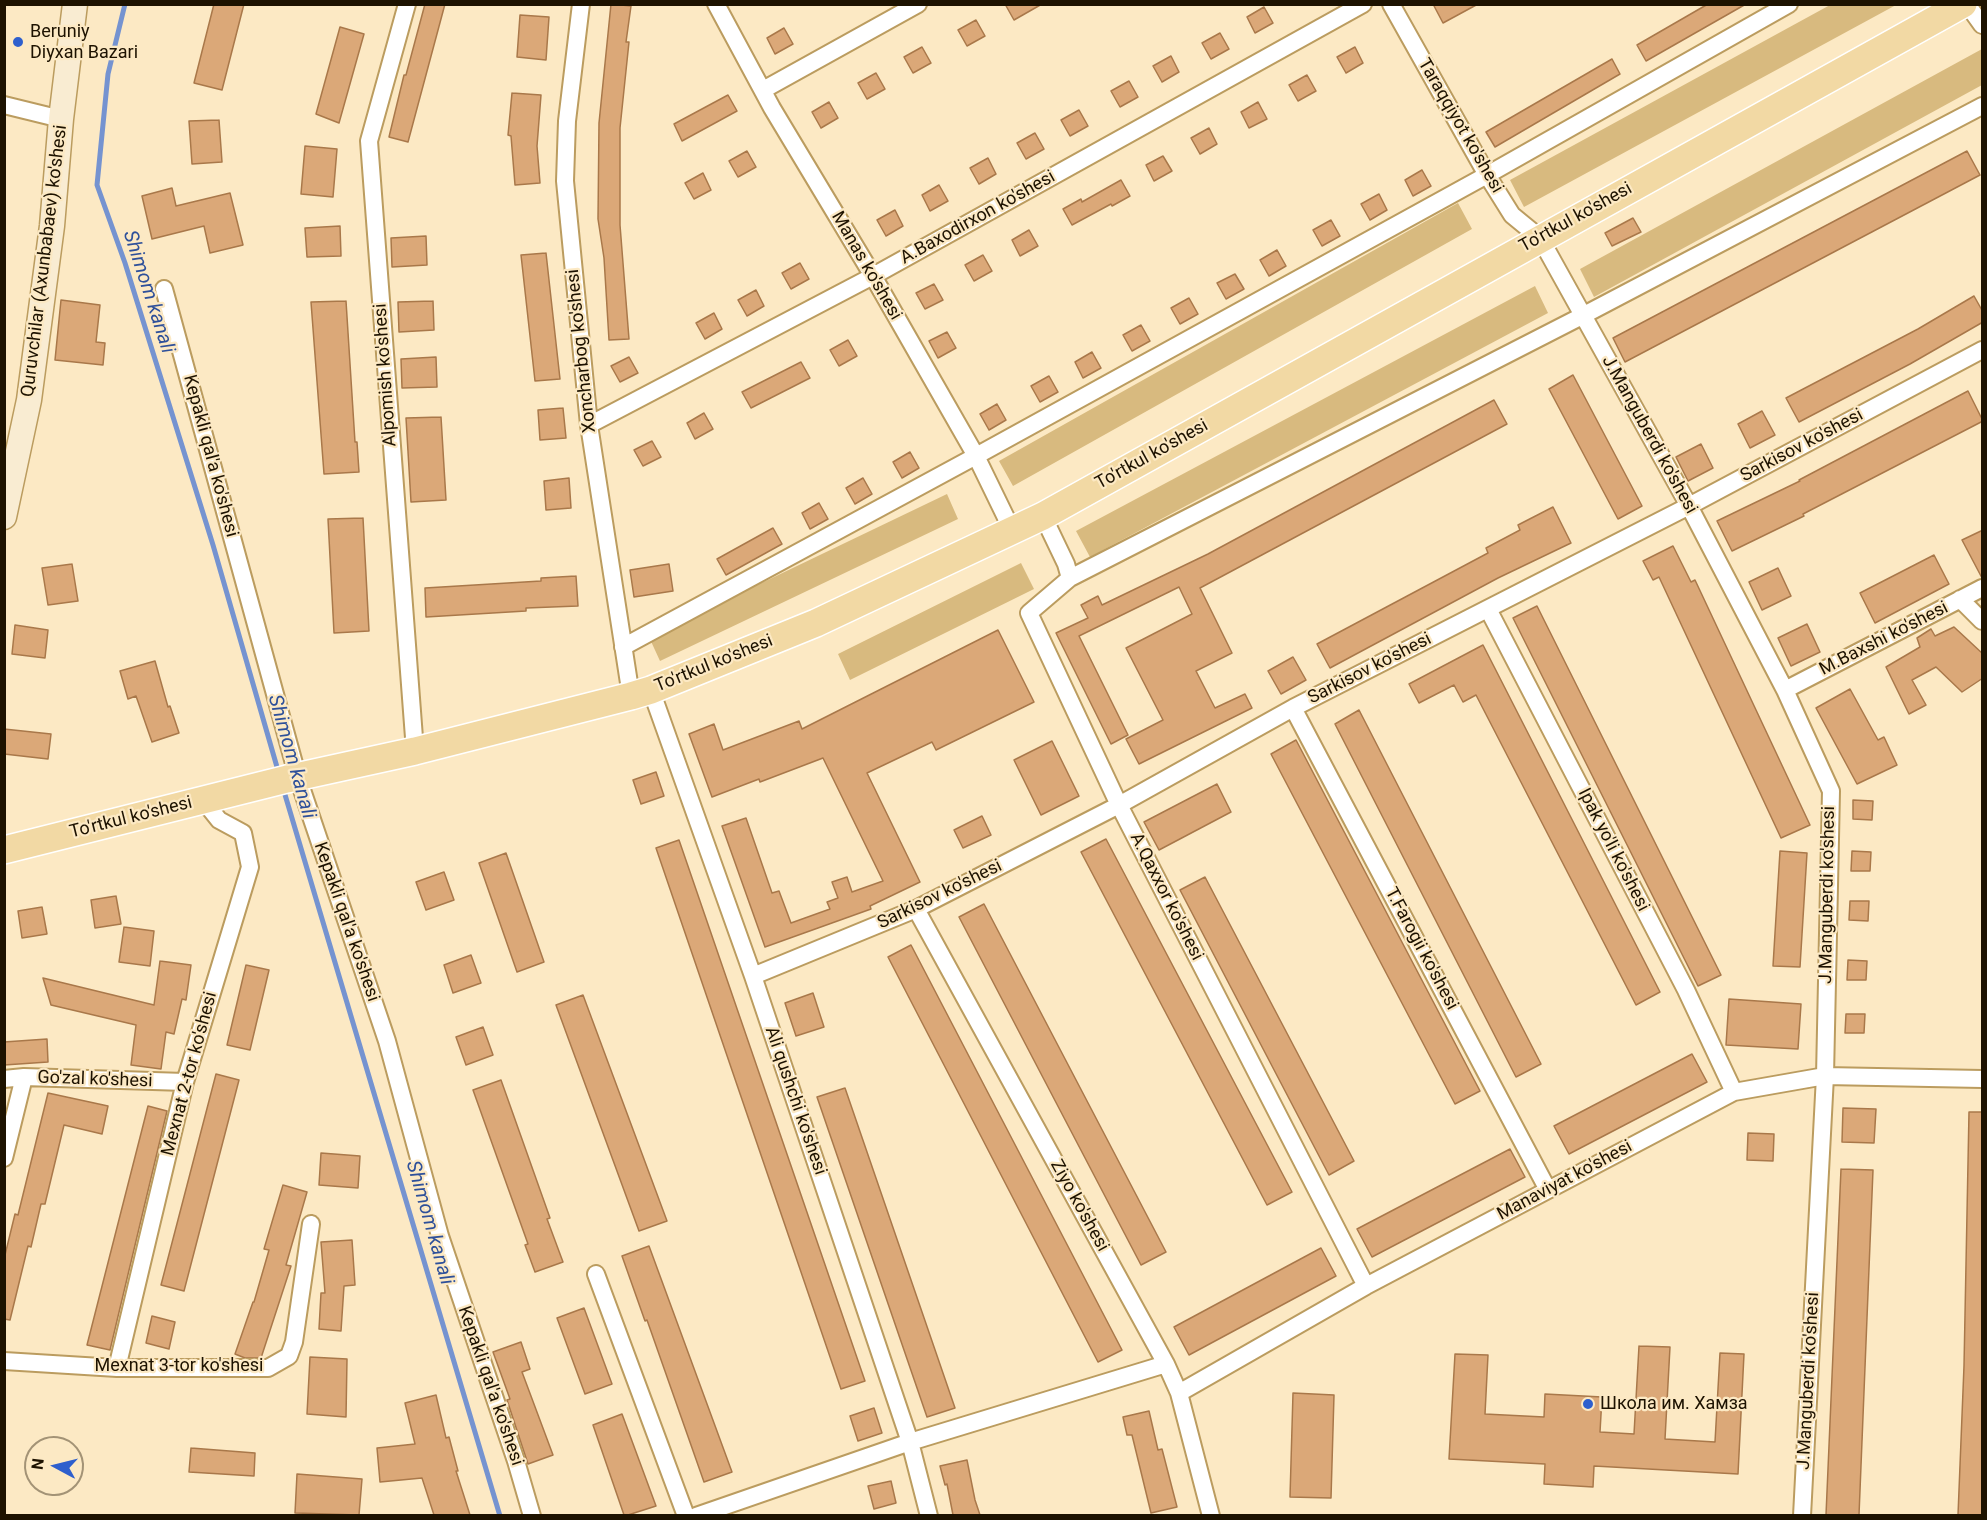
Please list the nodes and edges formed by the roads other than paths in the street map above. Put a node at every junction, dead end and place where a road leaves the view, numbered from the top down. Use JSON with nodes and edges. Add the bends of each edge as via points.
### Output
{"nodes":[{"id":1,"x":75,"y":4,"type":"edge"},
{"id":2,"x":406,"y":4,"type":"edge"},
{"id":3,"x":581,"y":4,"type":"edge"},
{"id":4,"x":716,"y":4,"type":"edge"},
{"id":5,"x":918,"y":4,"type":"edge"},
{"id":6,"x":1362,"y":4,"type":"edge"},
{"id":7,"x":1391,"y":4,"type":"edge"},
{"id":8,"x":1789,"y":4,"type":"edge"},
{"id":9,"x":1965,"y":4,"type":"edge"},
{"id":10,"x":1983,"y":25,"type":"edge"},
{"id":11,"x":763,"y":90,"type":"junction"},
{"id":12,"x":4,"y":105,"type":"edge"},
{"id":13,"x":1983,"y":106,"type":"edge"},
{"id":14,"x":61,"y":119,"type":"junction"},
{"id":15,"x":1486,"y":175,"type":"junction"},
{"id":16,"x":1540,"y":238,"type":"junction"},
{"id":17,"x":873,"y":276,"type":"junction"},
{"id":18,"x":164,"y":289,"type":"dead end"},
{"id":19,"x":1582,"y":316,"type":"junction"},
{"id":20,"x":1983,"y":350,"type":"edge"},
{"id":21,"x":589,"y":425,"type":"junction"},
{"id":22,"x":976,"y":456,"type":"junction"},
{"id":23,"x":1689,"y":506,"type":"junction"},
{"id":24,"x":1043,"y":516,"type":"junction"},
{"id":25,"x":4,"y":517,"type":"edge"},
{"id":26,"x":1012,"y":530,"type":"junction"},
{"id":27,"x":1070,"y":578,"type":"junction"},
{"id":28,"x":1983,"y":588,"type":"edge"},
{"id":29,"x":1960,"y":599,"type":"junction"},
{"id":30,"x":1488,"y":609,"type":"junction"},
{"id":31,"x":1983,"y":621,"type":"edge"},
{"id":32,"x":623,"y":647,"type":"junction"},
{"id":33,"x":1785,"y":690,"type":"junction"},
{"id":34,"x":641,"y":693,"type":"junction"},
{"id":35,"x":1293,"y":708,"type":"junction"},
{"id":36,"x":414,"y":751,"type":"junction"},
{"id":37,"x":293,"y":779,"type":"junction"},
{"id":38,"x":203,"y":800,"type":"junction"},
{"id":39,"x":1119,"y":805,"type":"junction"},
{"id":40,"x":4,"y":850,"type":"edge"},
{"id":41,"x":916,"y":909,"type":"junction"},
{"id":42,"x":753,"y":976,"type":"junction"},
{"id":43,"x":1825,"y":1076,"type":"junction"},
{"id":44,"x":24,"y":1077,"type":"junction"},
{"id":45,"x":4,"y":1079,"type":"edge"},
{"id":46,"x":1983,"y":1079,"type":"edge"},
{"id":47,"x":185,"y":1082,"type":"junction"},
{"id":48,"x":1734,"y":1092,"type":"junction"},
{"id":49,"x":4,"y":1158,"type":"edge"},
{"id":50,"x":1548,"y":1190,"type":"junction"},
{"id":51,"x":311,"y":1224,"type":"dead end"},
{"id":52,"x":596,"y":1274,"type":"dead end"},
{"id":53,"x":1366,"y":1286,"type":"junction"},
{"id":54,"x":4,"y":1361,"type":"edge"},
{"id":55,"x":1166,"y":1364,"type":"junction"},
{"id":56,"x":117,"y":1368,"type":"junction"},
{"id":57,"x":1179,"y":1393,"type":"junction"},
{"id":58,"x":910,"y":1442,"type":"junction"},
{"id":59,"x":531,"y":1515,"type":"edge"},
{"id":60,"x":686,"y":1515,"type":"edge"},
{"id":61,"x":696,"y":1515,"type":"edge"},
{"id":62,"x":929,"y":1515,"type":"edge"},
{"id":63,"x":1211,"y":1515,"type":"edge"},
{"id":64,"x":1802,"y":1515,"type":"edge"}],
"edges":[{"from":1,"to":14,"type":"main road","name":"Quruvchilar (Axunbabaev) ko'shesi"},
{"from":2,"to":36,"type":"street","name":"Alpomish ko'shesi","via":[[369,141]]},
{"from":3,"to":21,"type":"street","name":"Xoncharbog ko'shesi","via":[[567,121],[565,181]]},
{"from":4,"to":11,"type":"street","name":"Manas ko'shesi"},
{"from":5,"to":11,"type":"street"},
{"from":6,"to":17,"type":"street","name":"A.Baxodirxon ko'shesi"},
{"from":7,"to":15,"type":"street","name":"Taraqqiyot ko'shesi"},
{"from":8,"to":15,"type":"street"},
{"from":9,"to":10,"type":"street"},
{"from":9,"to":16,"type":"main road","name":"To'rtkul ko'shesi"},
{"from":11,"to":17,"type":"street","name":"Manas ko'shesi"},
{"from":12,"to":14,"type":"street"},
{"from":13,"to":19,"type":"street"},
{"from":14,"to":25,"type":"main road","name":"Quruvchilar (Axunbabaev) ko'shesi","via":[[52,226],[29,400]]},
{"from":15,"to":16,"type":"street","name":"Taraqqiyot ko'shesi","via":[[1512,215]]},
{"from":15,"to":22,"type":"street"},
{"from":16,"to":19,"type":"street","name":"J.Manguberdi ko'shesi"},
{"from":16,"to":24,"type":"main road","name":"To'rtkul ko'shesi"},
{"from":17,"to":21,"type":"street","name":"A.Baxodirxon ko'shesi"},
{"from":17,"to":22,"type":"street","name":"Manas ko'shesi"},
{"from":18,"to":37,"type":"street","name":"Kepakli qal'a ko'shesi"},
{"from":19,"to":23,"type":"street","name":"J.Manguberdi ko'shesi"},
{"from":19,"to":27,"type":"street"},
{"from":20,"to":23,"type":"street","name":"Sarkisov ko'shesi"},
{"from":21,"to":32,"type":"street","name":"Xoncharbog ko'shesi"},
{"from":22,"to":26,"type":"street","name":"Manas ko'shesi"},
{"from":22,"to":32,"type":"street"},
{"from":23,"to":30,"type":"street","name":"Sarkisov ko'shesi"},
{"from":23,"to":33,"type":"street","name":"J.Manguberdi ko'shesi"},
{"from":24,"to":26,"type":"main road","name":"To'rtkul ko'shesi"},
{"from":24,"to":27,"type":"street"},
{"from":26,"to":34,"type":"main road","name":"To'rtkul ko'shesi","via":[[816,623]]},
{"from":27,"to":39,"type":"street","name":"A.Qaxxor ko'shesi","via":[[1029,613]]},
{"from":28,"to":29,"type":"street","name":"M.Baxshi ko'shesi"},
{"from":29,"to":31,"type":"street"},
{"from":29,"to":33,"type":"street","name":"M.Baxshi ko'shesi"},
{"from":30,"to":35,"type":"street","name":"Sarkisov ko'shesi"},
{"from":30,"to":48,"type":"street","name":"Ipak yo'li ko'shesi","via":[[1686,990]]},
{"from":32,"to":34,"type":"street","name":"Xoncharbog ko'shesi"},
{"from":33,"to":43,"type":"street","name":"J.Manguberdi ko'shesi","via":[[1831,791]]},
{"from":34,"to":36,"type":"main road","name":"To'rtkul ko'shesi"},
{"from":34,"to":42,"type":"street","name":"Ali qushchi ko'shesi"},
{"from":35,"to":39,"type":"street","name":"Sarkisov ko'shesi"},
{"from":35,"to":50,"type":"street","name":"T.Farogii ko'shesi"},
{"from":36,"to":37,"type":"main road","name":"To'rtkul ko'shesi"},
{"from":37,"to":38,"type":"main road","name":"To'rtkul ko'shesi"},
{"from":37,"to":59,"type":"street","name":"Kepakli qal'a ko'shesi","via":[[387,1041],[440,1236]]},
{"from":38,"to":40,"type":"main road","name":"To'rtkul ko'shesi"},
{"from":38,"to":47,"type":"street","name":"Mexnat 2-tor ko'shesi","via":[[219,820],[243,832],[250,867]]},
{"from":39,"to":41,"type":"street","name":"Sarkisov ko'shesi"},
{"from":39,"to":53,"type":"street","name":"A.Qaxxor ko'shesi"},
{"from":41,"to":42,"type":"street","name":"Sarkisov ko'shesi"},
{"from":41,"to":55,"type":"street","name":"Ziyo ko'shesi"},
{"from":42,"to":58,"type":"street","name":"Ali qushchi ko'shesi"},
{"from":43,"to":46,"type":"street","name":"Manaviyat ko'shesi"},
{"from":43,"to":48,"type":"street","name":"Manaviyat ko'shesi"},
{"from":43,"to":64,"type":"street","name":"J.Manguberdi ko'shesi"},
{"from":44,"to":45,"type":"street","name":"Go'zal ko'shesi"},
{"from":44,"to":47,"type":"street","name":"Go'zal ko'shesi"},
{"from":44,"to":49,"type":"street"},
{"from":47,"to":56,"type":"street","name":"Mexnat 2-tor ko'shesi"},
{"from":48,"to":50,"type":"street","name":"Manaviyat ko'shesi"},
{"from":50,"to":53,"type":"street","name":"Manaviyat ko'shesi"},
{"from":51,"to":56,"type":"street","name":"Mexnat 3-tor ko'shesi","via":[[289,1356],[268,1368]]},
{"from":52,"to":60,"type":"street"},
{"from":53,"to":57,"type":"street","name":"Manaviyat ko'shesi"},
{"from":54,"to":56,"type":"street","name":"Mexnat 3-tor ko'shesi"},
{"from":55,"to":57,"type":"street","name":"Ziyo ko'shesi"},
{"from":55,"to":58,"type":"street"},
{"from":57,"to":63,"type":"street","name":"Ziyo ko'shesi"},
{"from":58,"to":61,"type":"street"},
{"from":58,"to":62,"type":"street","name":"Ali qushchi ko'shesi"}]}
